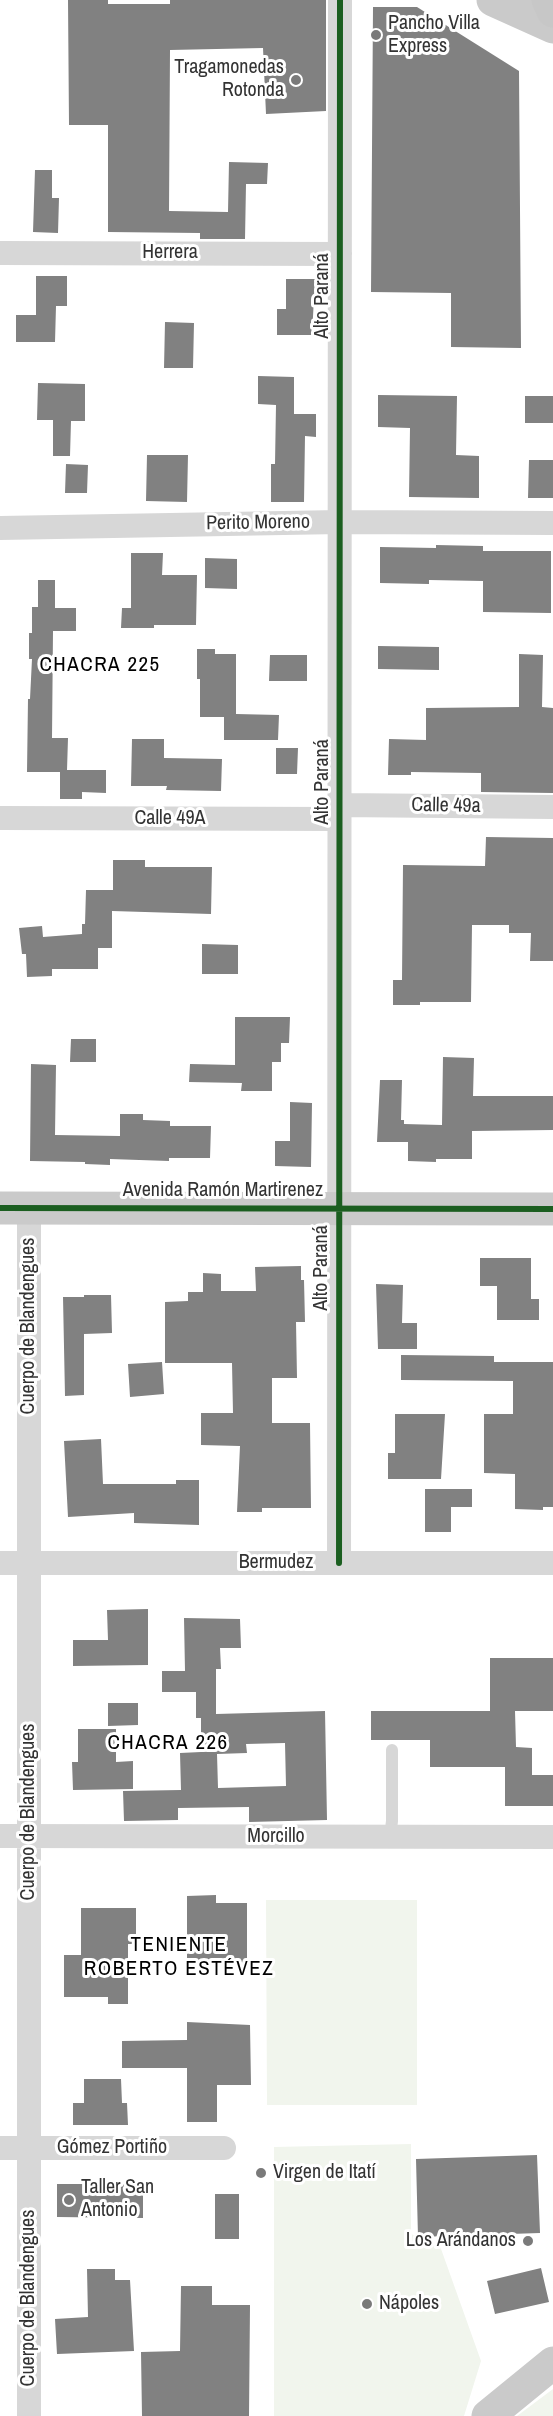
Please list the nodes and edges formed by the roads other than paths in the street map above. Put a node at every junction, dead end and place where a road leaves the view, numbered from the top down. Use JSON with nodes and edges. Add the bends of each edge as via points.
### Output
{"nodes":[{"id":1,"x":340,"y":0,"type":"edge"},
{"id":2,"x":493,"y":0,"type":"edge"},
{"id":3,"x":548,"y":0,"type":"edge"},
{"id":4,"x":553,"y":11,"type":"edge"},
{"id":5,"x":553,"y":27,"type":"edge"},
{"id":6,"x":0,"y":253,"type":"edge"},
{"id":7,"x":340,"y":254,"type":"junction"},
{"id":8,"x":339,"y":522,"type":"junction"},
{"id":9,"x":553,"y":523,"type":"edge"},
{"id":10,"x":0,"y":528,"type":"edge"},
{"id":11,"x":553,"y":807,"type":"edge"},
{"id":12,"x":339,"y":812,"type":"junction"},
{"id":13,"x":0,"y":818,"type":"edge"},
{"id":14,"x":14,"y":1208,"type":"edge"},
{"id":15,"x":339,"y":1208,"type":"junction"},
{"id":16,"x":553,"y":1209,"type":"edge"},
{"id":17,"x":0,"y":1563,"type":"edge"},
{"id":18,"x":29,"y":1563,"type":"junction"},
{"id":19,"x":339,"y":1563,"type":"junction"},
{"id":20,"x":553,"y":1563,"type":"edge"},
{"id":21,"x":392,"y":1750,"type":"dead end"},
{"id":22,"x":0,"y":1836,"type":"edge"},
{"id":23,"x":29,"y":1836,"type":"junction"},
{"id":24,"x":390,"y":1837,"type":"junction"},
{"id":25,"x":553,"y":1837,"type":"edge"},
{"id":26,"x":0,"y":2148,"type":"edge"},
{"id":27,"x":29,"y":2148,"type":"junction"},
{"id":28,"x":224,"y":2148,"type":"dead end"},
{"id":29,"x":553,"y":2363,"type":"edge"},
{"id":30,"x":28,"y":2416,"type":"edge"},
{"id":31,"x":488,"y":2416,"type":"edge"}],
"edges":[{"from":1,"to":7,"type":"street","name":"Alto Paraná"},
{"from":2,"to":5,"type":"main road"},
{"from":3,"to":4,"type":"highway"},
{"from":6,"to":7,"type":"street","name":"Herrera"},
{"from":7,"to":8,"type":"street","name":"Alto Paraná"},
{"from":8,"to":9,"type":"street","name":"Perito Moreno"},
{"from":8,"to":10,"type":"street","name":"Perito Moreno"},
{"from":8,"to":12,"type":"street","name":"Alto Paraná"},
{"from":11,"to":12,"type":"street","name":"Calle 49a"},
{"from":12,"to":13,"type":"street","name":"Calle 49A"},
{"from":12,"to":15,"type":"street","name":"Alto Paraná"},
{"from":14,"to":15,"type":"main road","name":"Avenida Ramón Martirenez"},
{"from":14,"to":18,"type":"street","name":"Cuerpo de Blandengues"},
{"from":15,"to":16,"type":"main road","name":"Avenida Ramón Martirenez"},
{"from":15,"to":19,"type":"street","name":"Alto Paraná"},
{"from":17,"to":18,"type":"street","name":"Bermudez"},
{"from":18,"to":19,"type":"street","name":"Bermudez"},
{"from":18,"to":23,"type":"street","name":"Cuerpo de Blandengues"},
{"from":19,"to":20,"type":"street","name":"Bermudez"},
{"from":21,"to":24,"type":"lane"},
{"from":22,"to":23,"type":"street","name":"Morcillo"},
{"from":23,"to":24,"type":"street","name":"Morcillo"},
{"from":23,"to":27,"type":"street","name":"Cuerpo de Blandengues"},
{"from":24,"to":25,"type":"street","name":"Morcillo"},
{"from":26,"to":27,"type":"street","name":"Gómez Portiño"},
{"from":27,"to":28,"type":"street","name":"Gómez Portiño"},
{"from":27,"to":30,"type":"street","name":"Cuerpo de Blandengues"},
{"from":29,"to":31,"type":"main road"}]}
